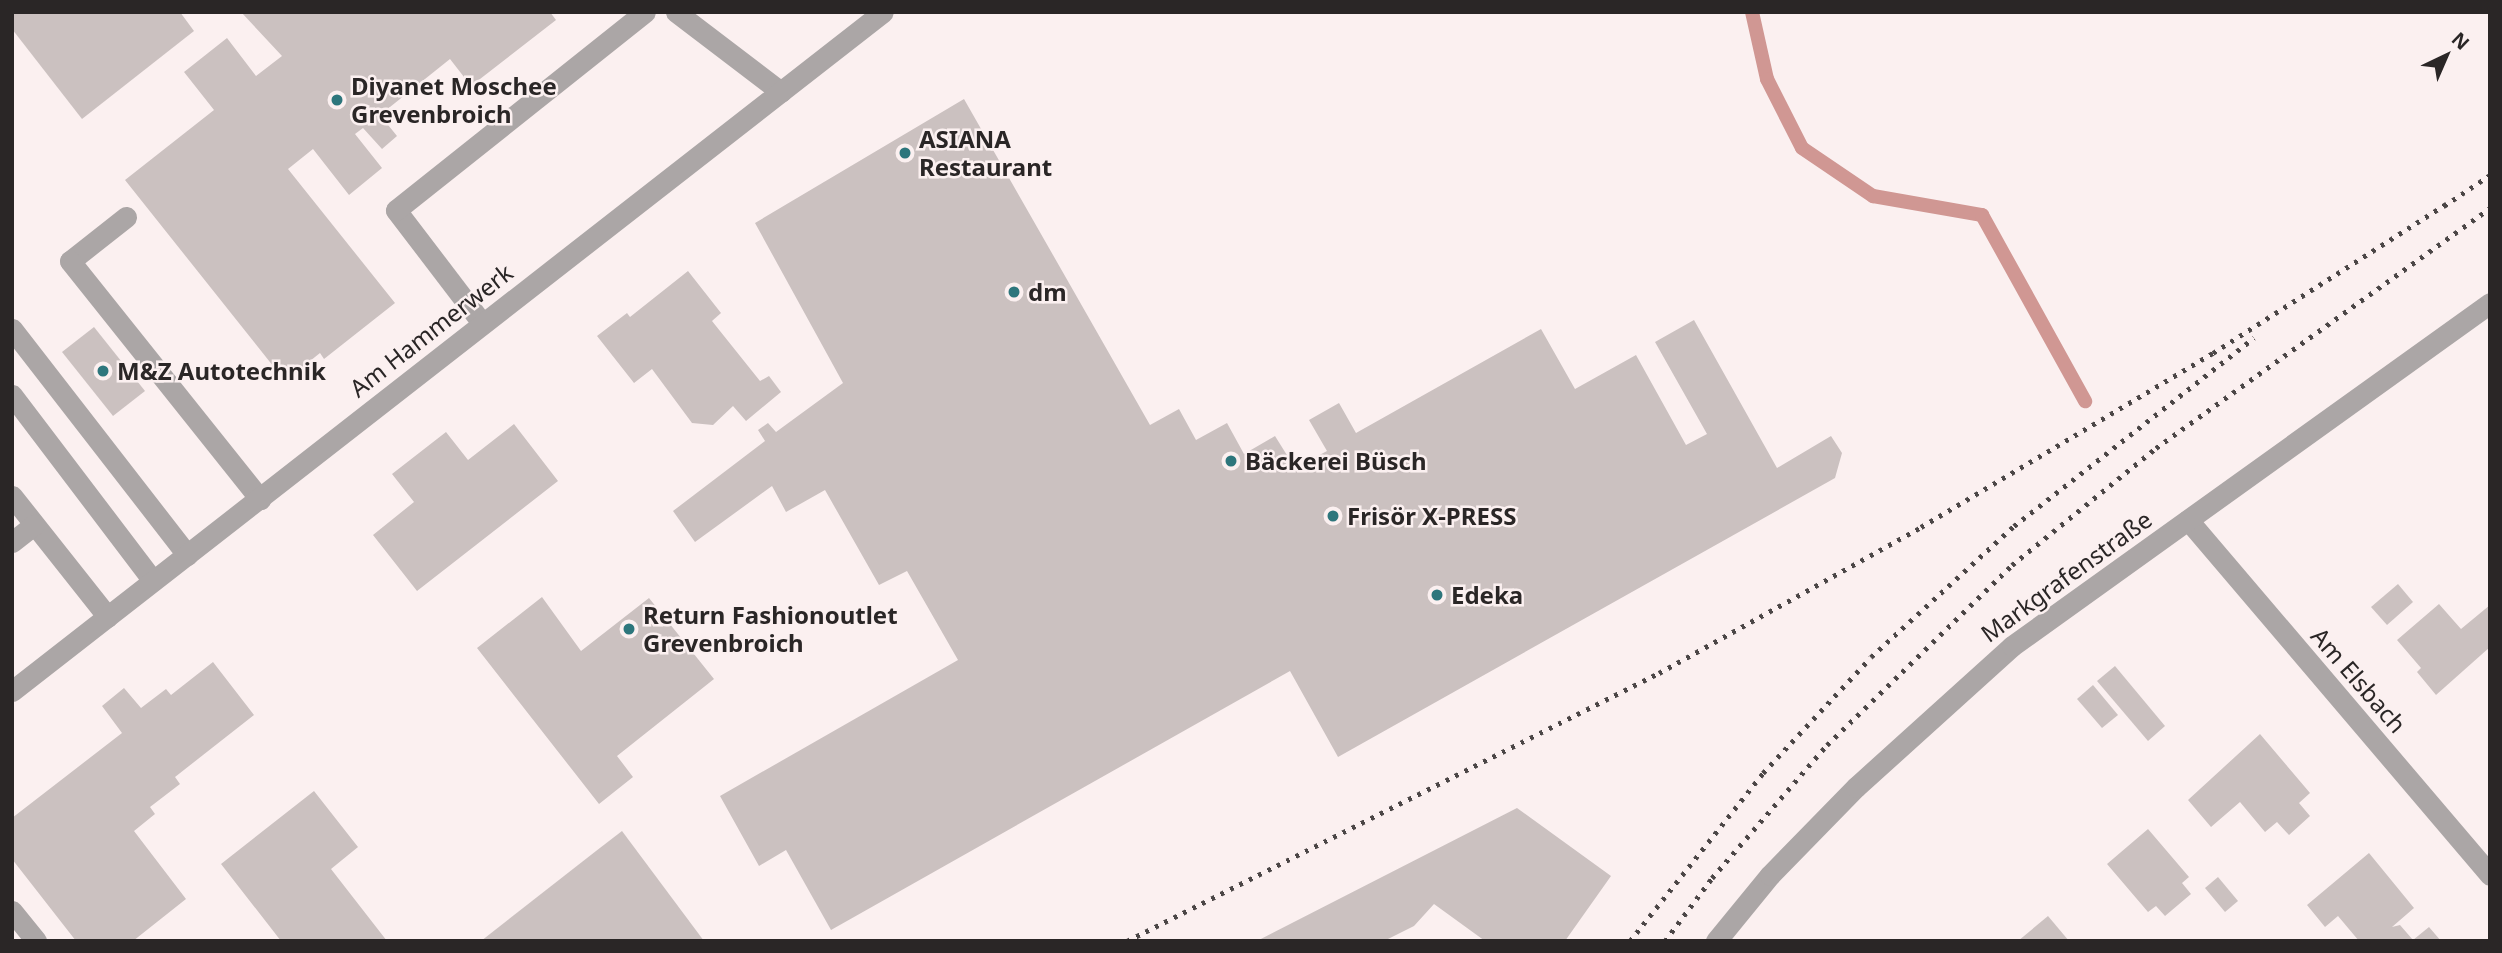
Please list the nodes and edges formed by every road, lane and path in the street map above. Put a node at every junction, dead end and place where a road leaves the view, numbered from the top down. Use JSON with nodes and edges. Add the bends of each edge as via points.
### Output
{"nodes":[{"id":1,"x":645,"y":12,"type":"edge"},
{"id":2,"x":676,"y":12,"type":"edge"},
{"id":3,"x":883,"y":12,"type":"edge"},
{"id":4,"x":781,"y":92,"type":"junction"},
{"id":5,"x":126,"y":217,"type":"dead end"},
{"id":6,"x":2490,"y":303,"type":"edge"},
{"id":7,"x":482,"y":323,"type":"junction"},
{"id":8,"x":12,"y":328,"type":"edge"},
{"id":9,"x":12,"y":395,"type":"edge"},
{"id":10,"x":12,"y":496,"type":"edge"},
{"id":11,"x":260,"y":499,"type":"junction"},
{"id":12,"x":2188,"y":520,"type":"junction"},
{"id":13,"x":34,"y":525,"type":"junction"},
{"id":14,"x":12,"y":542,"type":"edge"},
{"id":15,"x":187,"y":555,"type":"junction"},
{"id":16,"x":153,"y":581,"type":"junction"},
{"id":17,"x":108,"y":617,"type":"junction"},
{"id":18,"x":12,"y":691,"type":"edge"},
{"id":19,"x":2490,"y":875,"type":"edge"},
{"id":20,"x":12,"y":911,"type":"edge"},
{"id":21,"x":36,"y":941,"type":"edge"},
{"id":22,"x":1716,"y":941,"type":"edge"}],
"edges":[{"from":1,"to":7,"type":"street","via":[[396,210]]},
{"from":2,"to":4,"type":"street"},
{"from":3,"to":4,"type":"street","name":"Am Hammerwerk"},
{"from":4,"to":7,"type":"street","name":"Am Hammerwerk"},
{"from":5,"to":11,"type":"street","via":[[71,261]]},
{"from":6,"to":12,"type":"street","name":"Markgrafenstraße"},
{"from":7,"to":11,"type":"street","name":"Am Hammerwerk"},
{"from":8,"to":15,"type":"street"},
{"from":9,"to":16,"type":"street"},
{"from":10,"to":13,"type":"street"},
{"from":11,"to":15,"type":"street","name":"Am Hammerwerk"},
{"from":12,"to":19,"type":"street","name":"Am Elsbach"},
{"from":12,"to":22,"type":"street","name":"Markgrafenstraße","via":[[2064,606],[1978,674],[1799,845]]},
{"from":13,"to":14,"type":"street"},
{"from":13,"to":17,"type":"street"},
{"from":15,"to":16,"type":"street","name":"Am Hammerwerk"},
{"from":16,"to":17,"type":"street","name":"Am Hammerwerk"},
{"from":17,"to":18,"type":"street","name":"Am Hammerwerk"},
{"from":20,"to":21,"type":"street"}]}
